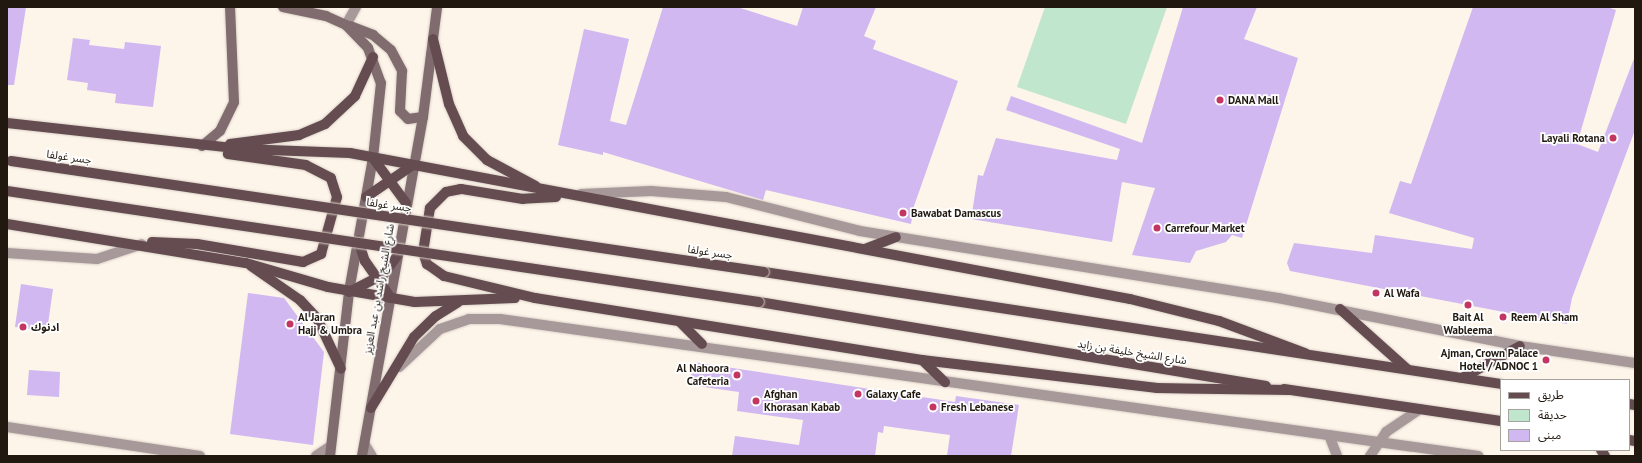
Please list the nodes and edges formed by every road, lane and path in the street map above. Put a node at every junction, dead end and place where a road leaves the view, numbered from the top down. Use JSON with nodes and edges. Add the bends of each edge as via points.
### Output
{"nodes":[{"id":1,"x":230,"y":7,"type":"edge"},
{"id":2,"x":283,"y":7,"type":"edge"},
{"id":3,"x":356,"y":7,"type":"edge"},
{"id":4,"x":437,"y":7,"type":"edge"},
{"id":5,"x":346,"y":25,"type":"junction"},
{"id":6,"x":433,"y":39,"type":"junction"},
{"id":7,"x":373,"y":57,"type":"junction"},
{"id":8,"x":423,"y":117,"type":"junction"},
{"id":9,"x":7,"y":123,"type":"edge"},
{"id":10,"x":205,"y":146,"type":"junction"},
{"id":11,"x":373,"y":158,"type":"junction"},
{"id":12,"x":9,"y":161,"type":"edge"},
{"id":13,"x":413,"y":165,"type":"junction"},
{"id":14,"x":394,"y":181,"type":"junction"},
{"id":15,"x":7,"y":191,"type":"edge"},
{"id":16,"x":548,"y":192,"type":"junction"},
{"id":17,"x":563,"y":195,"type":"junction"},
{"id":18,"x":366,"y":197,"type":"junction"},
{"id":19,"x":406,"y":203,"type":"junction"},
{"id":20,"x":7,"y":224,"type":"edge"},
{"id":21,"x":896,"y":237,"type":"junction"},
{"id":22,"x":358,"y":240,"type":"junction"},
{"id":23,"x":142,"y":244,"type":"junction"},
{"id":24,"x":863,"y":250,"type":"junction"},
{"id":25,"x":7,"y":253,"type":"edge"},
{"id":26,"x":398,"y":255,"type":"junction"},
{"id":27,"x":246,"y":263,"type":"junction"},
{"id":28,"x":377,"y":278,"type":"junction"},
{"id":29,"x":349,"y":292,"type":"junction"},
{"id":30,"x":391,"y":298,"type":"junction"},
{"id":31,"x":535,"y":298,"type":"junction"},
{"id":32,"x":465,"y":300,"type":"junction"},
{"id":33,"x":1340,"y":309,"type":"junction"},
{"id":34,"x":680,"y":322,"type":"junction"},
{"id":35,"x":702,"y":344,"type":"junction"},
{"id":36,"x":1520,"y":346,"type":"junction"},
{"id":37,"x":1305,"y":354,"type":"junction"},
{"id":38,"x":922,"y":360,"type":"junction"},
{"id":39,"x":1635,"y":362,"type":"edge"},
{"id":40,"x":1407,"y":369,"type":"junction"},
{"id":41,"x":340,"y":370,"type":"junction"},
{"id":42,"x":389,"y":377,"type":"junction"},
{"id":43,"x":1462,"y":378,"type":"junction"},
{"id":44,"x":945,"y":382,"type":"junction"},
{"id":45,"x":1500,"y":384,"type":"edge"},
{"id":46,"x":1290,"y":390,"type":"junction"},
{"id":47,"x":371,"y":408,"type":"junction"},
{"id":48,"x":1420,"y":409,"type":"junction"},
{"id":49,"x":1500,"y":421,"type":"edge"},
{"id":50,"x":7,"y":427,"type":"edge"},
{"id":51,"x":1329,"y":435,"type":"junction"},
{"id":52,"x":1378,"y":442,"type":"junction"},
{"id":53,"x":365,"y":445,"type":"junction"},
{"id":54,"x":331,"y":451,"type":"edge"},
{"id":55,"x":200,"y":456,"type":"edge"},
{"id":56,"x":316,"y":456,"type":"edge"},
{"id":57,"x":362,"y":456,"type":"edge"},
{"id":58,"x":372,"y":456,"type":"edge"},
{"id":59,"x":1337,"y":456,"type":"edge"},
{"id":60,"x":1370,"y":456,"type":"edge"},
{"id":61,"x":1478,"y":456,"type":"edge"}],
"edges":[{"from":1,"to":10,"type":"main road","via":[[234,102],[220,131]]},
{"from":2,"to":5,"type":"main road","via":[[326,16]]},
{"from":3,"to":5,"type":"street"},
{"from":4,"to":6,"type":"main road","name":"شارع الشيخ راشد بن عبد العزيز"},
{"from":5,"to":7,"type":"main road","via":[[362,39]]},
{"from":5,"to":8,"type":"main road","via":[[373,35],[391,50],[402,71],[400,111],[408,119]]},
{"from":6,"to":8,"type":"main road","name":"شارع الشيخ راشد بن عبد العزيز"},
{"from":6,"to":16,"type":"main road","via":[[449,104],[463,136],[487,160]]},
{"from":7,"to":10,"type":"main road","via":[[355,96],[325,124],[285,138]]},
{"from":7,"to":11,"type":"main road","via":[[381,100]]},
{"from":8,"to":13,"type":"main road","name":"شارع الشيخ راشد بن عبد العزيز"},
{"from":9,"to":10,"type":"main road"},
{"from":10,"to":11,"type":"main road","via":[[332,151]]},
{"from":10,"to":23,"type":"main road","via":[[239,156],[306,165],[331,178],[337,196],[321,254],[302,262],[183,242]]},
{"from":11,"to":13,"type":"main road"},
{"from":11,"to":14,"type":"main road"},
{"from":11,"to":18,"type":"main road"},
{"from":12,"to":37,"type":"main road","name":"جسر غولفا","bridge":true},
{"from":13,"to":14,"type":"main road"},
{"from":13,"to":16,"type":"main road"},
{"from":13,"to":19,"type":"main road","name":"شارع الشيخ راشد بن عبد العزيز"},
{"from":14,"to":18,"type":"main road"},
{"from":14,"to":19,"type":"main road"},
{"from":15,"to":46,"type":"main road","name":"شارع الشيخ خليفة بن زايد","bridge":true,"via":[[759,302]]},
{"from":16,"to":17,"type":"main road"},
{"from":17,"to":21,"type":"street","via":[[651,190],[701,193]]},
{"from":17,"to":24,"type":"main road"},
{"from":17,"to":31,"type":"main road","via":[[523,199],[453,190],[439,196],[430,208],[424,252],[432,268],[444,276]]},
{"from":18,"to":22,"type":"main road"},
{"from":19,"to":26,"type":"main road","name":"شارع الشيخ راشد بن عبد العزيز"},
{"from":20,"to":23,"type":"main road"},
{"from":21,"to":24,"type":"main road"},
{"from":21,"to":33,"type":"street"},
{"from":22,"to":28,"type":"main road","via":[[365,261]]},
{"from":22,"to":29,"type":"main road"},
{"from":23,"to":25,"type":"street","via":[[97,259]]},
{"from":23,"to":27,"type":"main road"},
{"from":24,"to":37,"type":"main road","via":[[1167,307],[1262,336]]},
{"from":26,"to":28,"type":"main road","via":[[390,269]]},
{"from":26,"to":30,"type":"main road","name":"شارع الشيخ راشد بن عبد العزيز"},
{"from":27,"to":29,"type":"main road"},
{"from":27,"to":41,"type":"main road","via":[[300,300],[317,318]]},
{"from":28,"to":29,"type":"main road"},
{"from":28,"to":30,"type":"main road"},
{"from":29,"to":30,"type":"main road"},
{"from":29,"to":41,"type":"main road"},
{"from":30,"to":32,"type":"main road","via":[[427,302]]},
{"from":30,"to":47,"type":"main road","name":"شارع الشيخ راشد بن عبد العزيز"},
{"from":31,"to":32,"type":"main road"},
{"from":31,"to":34,"type":"main road"},
{"from":32,"to":42,"type":"main road","via":[[440,312],[419,331]]},
{"from":33,"to":36,"type":"street"},
{"from":33,"to":40,"type":"main road"},
{"from":34,"to":35,"type":"main road"},
{"from":34,"to":38,"type":"main road"},
{"from":35,"to":42,"type":"street","via":[[500,319],[469,319],[440,329]]},
{"from":35,"to":44,"type":"street"},
{"from":36,"to":39,"type":"street"},
{"from":36,"to":43,"type":"main road"},
{"from":37,"to":40,"type":"main road"},
{"from":38,"to":44,"type":"main road"},
{"from":38,"to":46,"type":"main road","via":[[1157,388]]},
{"from":40,"to":43,"type":"main road"},
{"from":41,"to":54,"type":"main road"},
{"from":42,"to":47,"type":"main road"},
{"from":43,"to":45,"type":"main road"},
{"from":44,"to":51,"type":"street"},
{"from":46,"to":48,"type":"main road","name":"شارع الشيخ خليفة بن زايد"},
{"from":47,"to":53,"type":"main road","name":"شارع الشيخ راشد بن عبد العزيز"},
{"from":48,"to":49,"type":"main road","name":"شارع الشيخ خليفة بن زايد"},
{"from":48,"to":52,"type":"street","via":[[1386,432]]},
{"from":50,"to":55,"type":"street"},
{"from":51,"to":52,"type":"street"},
{"from":51,"to":59,"type":"street"},
{"from":52,"to":60,"type":"street"},
{"from":52,"to":61,"type":"street"},
{"from":53,"to":57,"type":"main road","name":"شارع الشيخ راشد بن عبد العزيز"},
{"from":53,"to":58,"type":"street"},
{"from":54,"to":56,"type":"street"}]}
